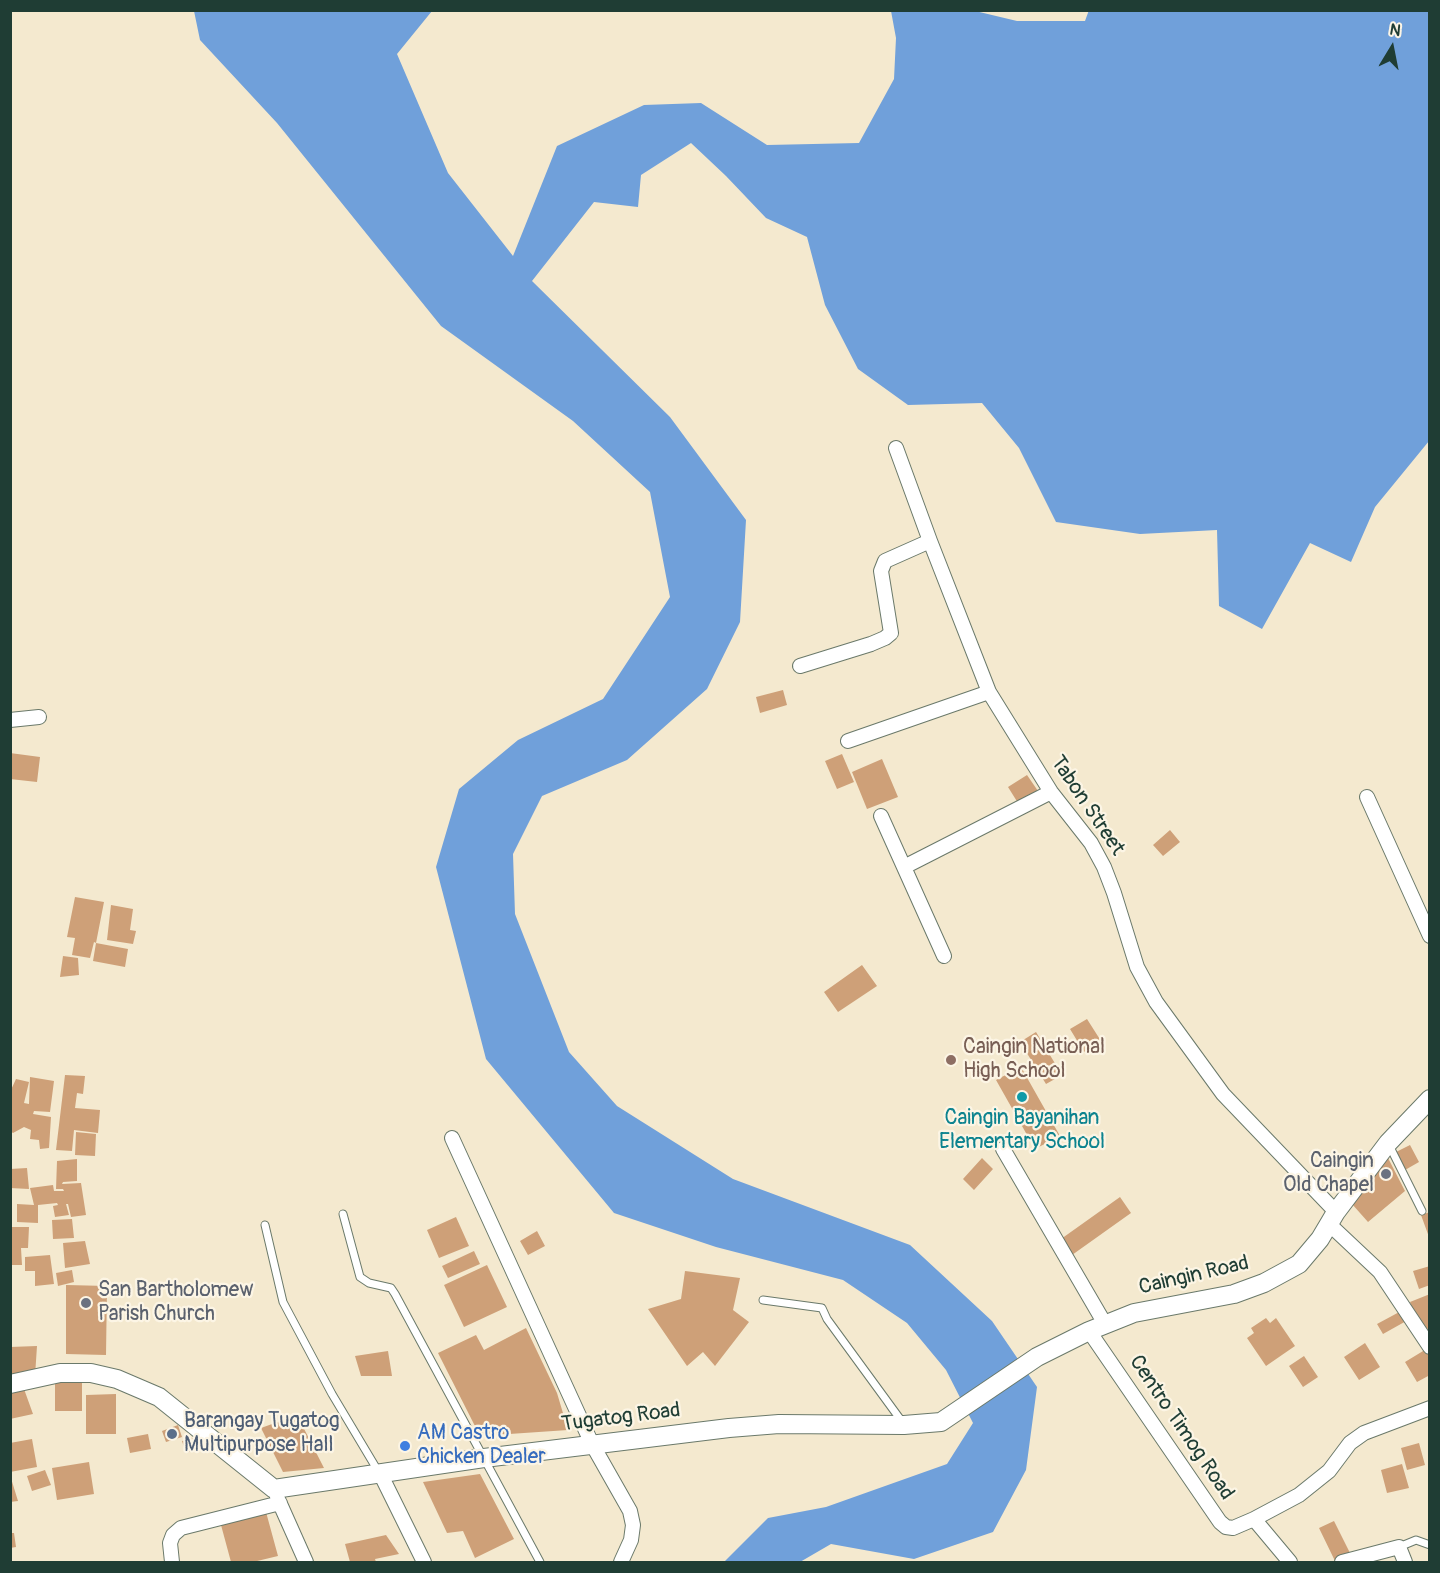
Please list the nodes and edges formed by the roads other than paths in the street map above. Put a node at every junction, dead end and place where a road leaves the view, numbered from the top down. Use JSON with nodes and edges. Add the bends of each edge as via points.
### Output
{"nodes":[{"id":1,"x":896,"y":447,"type":"dead end"},
{"id":2,"x":930,"y":541,"type":"junction"},
{"id":3,"x":800,"y":666,"type":"dead end"},
{"id":4,"x":989,"y":692,"type":"junction"},
{"id":5,"x":39,"y":717,"type":"dead end"},
{"id":6,"x":10,"y":720,"type":"edge"},
{"id":7,"x":848,"y":741,"type":"dead end"},
{"id":8,"x":1050,"y":792,"type":"junction"},
{"id":9,"x":1367,"y":797,"type":"dead end"},
{"id":10,"x":881,"y":816,"type":"dead end"},
{"id":11,"x":904,"y":867,"type":"junction"},
{"id":12,"x":1425,"y":911,"type":"edge"},
{"id":13,"x":1430,"y":936,"type":"edge"},
{"id":14,"x":944,"y":956,"type":"dead end"},
{"id":15,"x":1430,"y":1099,"type":"edge"},
{"id":16,"x":452,"y":1138,"type":"dead end"},
{"id":17,"x":1388,"y":1143,"type":"junction"},
{"id":18,"x":1003,"y":1149,"type":"dead end"},
{"id":19,"x":1422,"y":1211,"type":"dead end"},
{"id":20,"x":343,"y":1214,"type":"dead end"},
{"id":21,"x":1332,"y":1218,"type":"junction"},
{"id":22,"x":266,"y":1225,"type":"dead end"},
{"id":23,"x":763,"y":1300,"type":"dead end"},
{"id":24,"x":1097,"y":1327,"type":"junction"},
{"id":25,"x":1430,"y":1347,"type":"edge"},
{"id":26,"x":10,"y":1384,"type":"edge"},
{"id":27,"x":1430,"y":1408,"type":"edge"},
{"id":28,"x":952,"y":1415,"type":"joint"},
{"id":29,"x":904,"y":1425,"type":"junction"},
{"id":30,"x":592,"y":1444,"type":"junction"},
{"id":31,"x":484,"y":1458,"type":"junction"},
{"id":32,"x":380,"y":1473,"type":"junction"},
{"id":33,"x":277,"y":1496,"type":"junction"},
{"id":34,"x":1254,"y":1519,"type":"junction"},
{"id":35,"x":1430,"y":1545,"type":"edge"},
{"id":36,"x":1399,"y":1547,"type":"junction"},
{"id":37,"x":172,"y":1563,"type":"edge"},
{"id":38,"x":306,"y":1563,"type":"edge"},
{"id":39,"x":424,"y":1563,"type":"edge"},
{"id":40,"x":540,"y":1563,"type":"edge"},
{"id":41,"x":621,"y":1563,"type":"edge"},
{"id":42,"x":1290,"y":1563,"type":"edge"},
{"id":43,"x":1342,"y":1563,"type":"edge"},
{"id":44,"x":1405,"y":1563,"type":"edge"}],
"edges":[{"from":1,"to":2,"type":"street","name":"Tabon Street"},
{"from":2,"to":3,"type":"street","via":[[885,561],[881,571],[891,633],[871,644]]},
{"from":2,"to":4,"type":"street","name":"Tabon Street"},
{"from":4,"to":7,"type":"street"},
{"from":4,"to":8,"type":"street","name":"Tabon Street"},
{"from":5,"to":6,"type":"street"},
{"from":8,"to":11,"type":"street"},
{"from":8,"to":21,"type":"street","name":"Tabon Street","via":[[1091,843],[1104,867],[1137,967],[1156,1002],[1223,1094]]},
{"from":9,"to":12,"type":"street"},
{"from":10,"to":11,"type":"street"},
{"from":11,"to":14,"type":"street"},
{"from":12,"to":13,"type":"street"},
{"from":15,"to":17,"type":"street","name":"Caingin Road"},
{"from":16,"to":30,"type":"street"},
{"from":17,"to":19,"type":"lane"},
{"from":17,"to":21,"type":"street","name":"Caingin Road"},
{"from":18,"to":24,"type":"street","name":"Centro Timog Road"},
{"from":20,"to":31,"type":"lane","via":[[360,1277],[391,1288]]},
{"from":21,"to":24,"type":"street","name":"Caingin Road","via":[[1299,1264],[1264,1283],[1234,1294],[1134,1313]]},
{"from":21,"to":25,"type":"street","name":"Tabon Street","via":[[1380,1272]]},
{"from":22,"to":32,"type":"lane","via":[[283,1302]]},
{"from":23,"to":29,"type":"lane","via":[[822,1308]]},
{"from":24,"to":28,"type":"street","name":"Caingin Road","via":[[1037,1357]]},
{"from":24,"to":34,"type":"street","name":"Centro Timog Road","via":[[1220,1522],[1233,1528]]},
{"from":26,"to":33,"type":"street","via":[[60,1374],[91,1373],[117,1379],[159,1397]]},
{"from":27,"to":34,"type":"street","name":"Centro Timog Road","via":[[1365,1433],[1350,1443],[1329,1471],[1299,1495]]},
{"from":28,"to":29,"type":"street","name":"Tugatog Road","via":[[941,1422]]},
{"from":29,"to":30,"type":"street","name":"Tugatog Road","via":[[779,1424]]},
{"from":30,"to":31,"type":"street","name":"Tugatog Road"},
{"from":30,"to":41,"type":"street","via":[[630,1511],[631,1540]]},
{"from":31,"to":32,"type":"street","name":"Tugatog Road"},
{"from":31,"to":40,"type":"lane"},
{"from":32,"to":33,"type":"street","name":"Tugatog Road"},
{"from":32,"to":39,"type":"street"},
{"from":33,"to":37,"type":"street","via":[[181,1528],[170,1543]]},
{"from":33,"to":38,"type":"street"},
{"from":34,"to":42,"type":"street"},
{"from":35,"to":36,"type":"lane","via":[[1416,1540]]},
{"from":36,"to":43,"type":"street"},
{"from":36,"to":44,"type":"street"}]}
